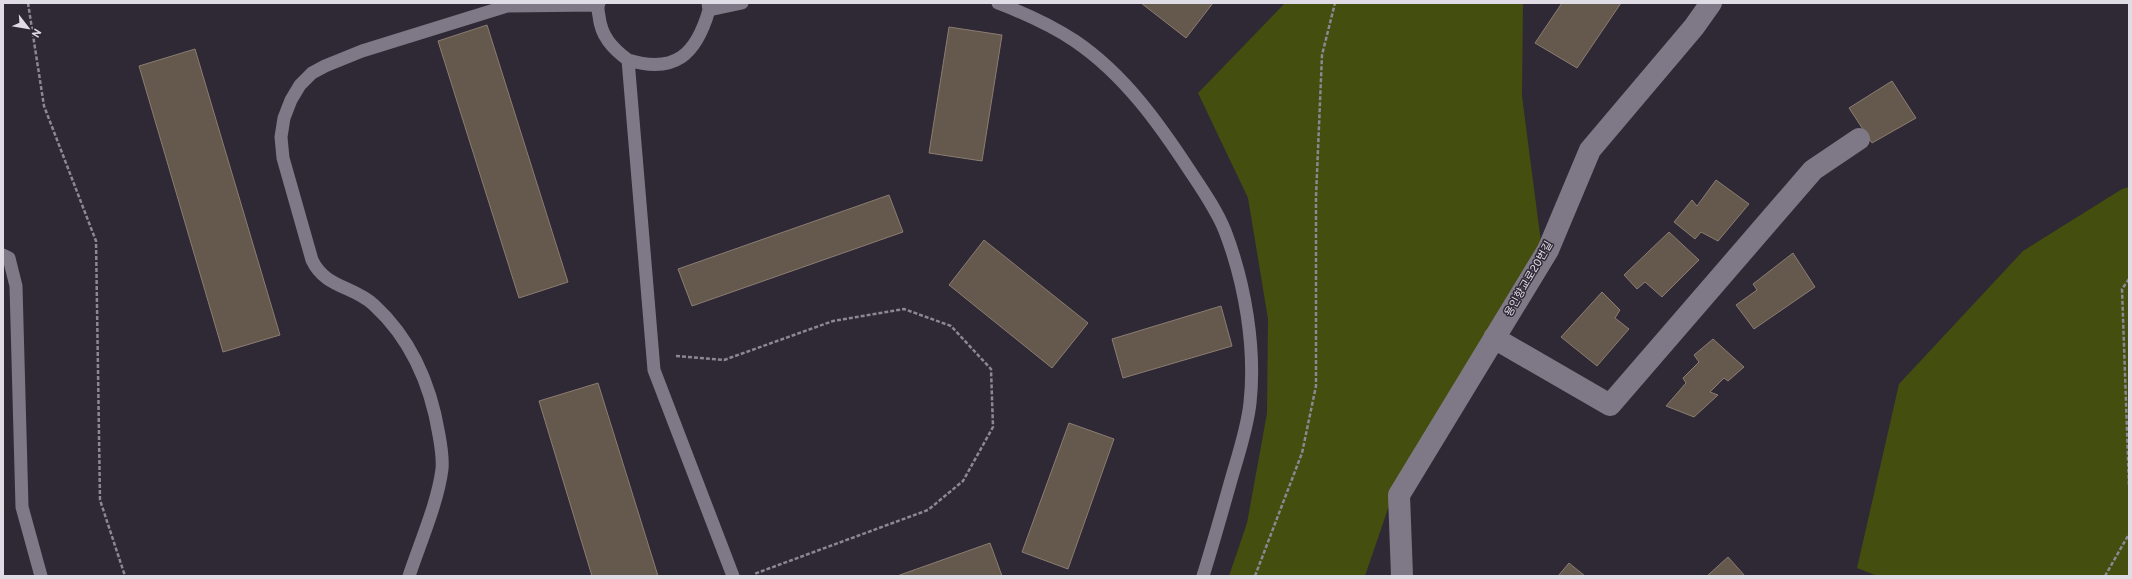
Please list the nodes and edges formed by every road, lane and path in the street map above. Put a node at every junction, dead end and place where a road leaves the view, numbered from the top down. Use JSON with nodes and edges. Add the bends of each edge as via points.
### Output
{"nodes":[{"id":1,"x":28,"y":3,"type":"edge"},
{"id":2,"x":742,"y":3,"type":"edge"},
{"id":3,"x":998,"y":3,"type":"edge"},
{"id":4,"x":1335,"y":3,"type":"edge"},
{"id":5,"x":1711,"y":3,"type":"edge"},
{"id":6,"x":507,"y":4,"type":"edge"},
{"id":7,"x":598,"y":4,"type":"edge"},
{"id":8,"x":709,"y":7,"type":"edge"},
{"id":9,"x":628,"y":60,"type":"junction"},
{"id":10,"x":1859,"y":139,"type":"dead end"},
{"id":11,"x":3,"y":255,"type":"edge"},
{"id":12,"x":2129,"y":280,"type":"edge"},
{"id":13,"x":1494,"y":338,"type":"junction"},
{"id":14,"x":651,"y":354,"type":"junction"},
{"id":15,"x":2129,"y":487,"type":"edge"},
{"id":16,"x":2129,"y":534,"type":"edge"},
{"id":17,"x":41,"y":576,"type":"edge"},
{"id":18,"x":125,"y":576,"type":"edge"},
{"id":19,"x":409,"y":576,"type":"edge"},
{"id":20,"x":733,"y":576,"type":"edge"},
{"id":21,"x":750,"y":576,"type":"edge"},
{"id":22,"x":1203,"y":576,"type":"edge"},
{"id":23,"x":1255,"y":576,"type":"edge"},
{"id":24,"x":1402,"y":576,"type":"edge"},
{"id":25,"x":2105,"y":576,"type":"edge"}],
"edges":[{"from":1,"to":18,"type":"path","via":[[44,106],[96,240],[100,500]]},
{"from":2,"to":8,"type":"lane"},
{"from":3,"to":22,"type":"lane","via":[[1025,14],[1075,42],[1114,73],[1144,105],[1176,149],[1225,229],[1246,314],[1251,372],[1250,403],[1238,457]]},
{"from":4,"to":23,"type":"path","via":[[1322,55],[1316,197],[1316,386],[1302,453]]},
{"from":5,"to":13,"type":"street","name":"용인향교로20번길","via":[[1694,27],[1590,150],[1548,250]]},
{"from":6,"to":7,"type":"lane"},
{"from":6,"to":19,"type":"lane","via":[[362,51],[312,73],[300,85],[286,112],[282,130],[283,158],[317,270],[324,278],[373,303],[397,328],[425,379],[436,414],[442,468]]},
{"from":7,"to":9,"type":"lane","via":[[605,38]]},
{"from":8,"to":9,"type":"lane","via":[[696,44],[682,57],[665,64],[647,65]]},
{"from":9,"to":14,"type":"lane"},
{"from":10,"to":13,"type":"street","via":[[1813,170],[1610,405]]},
{"from":11,"to":17,"type":"lane","via":[[9,258],[16,286],[22,508]]},
{"from":12,"to":15,"type":"path","via":[[2122,290]]},
{"from":13,"to":24,"type":"street","name":"용인향교로20번길","via":[[1399,495]]},
{"from":14,"to":20,"type":"lane","via":[[654,370]]},
{"from":14,"to":21,"type":"path","via":[[724,360],[833,321],[904,309],[951,326],[991,369],[992,427],[963,481],[928,510]]},
{"from":16,"to":25,"type":"path"}]}
